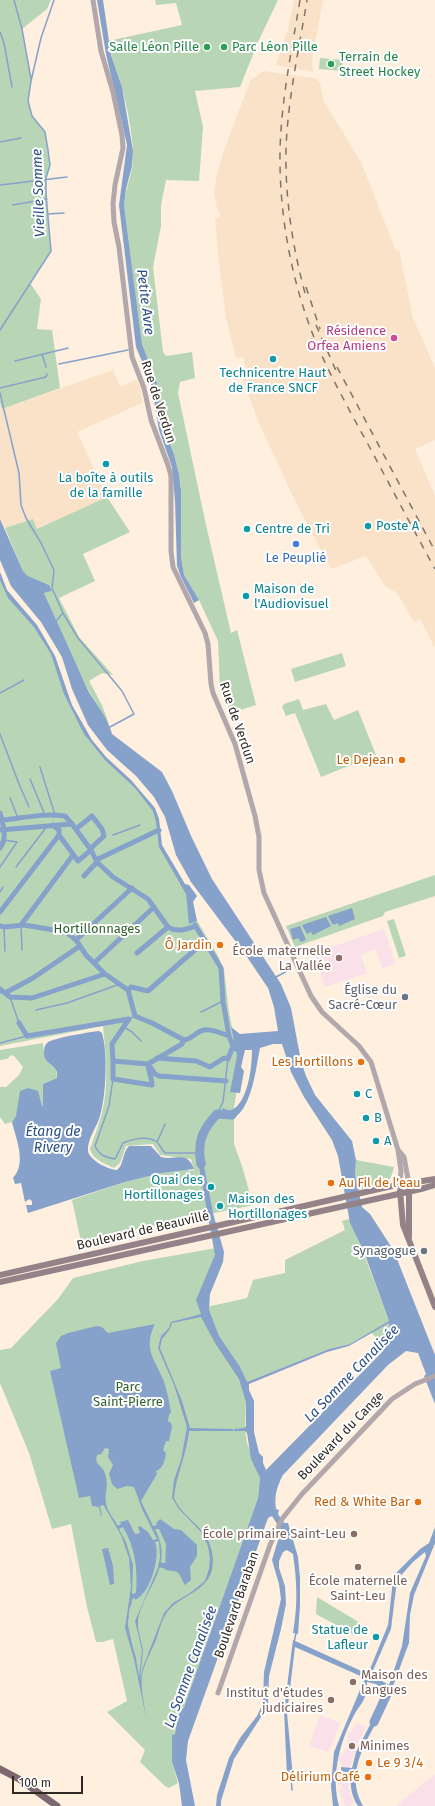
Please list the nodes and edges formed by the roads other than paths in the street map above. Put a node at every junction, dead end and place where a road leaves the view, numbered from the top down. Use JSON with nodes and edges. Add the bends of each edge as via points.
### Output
{"nodes":[{"id":1,"x":93,"y":0,"type":"edge"},
{"id":2,"x":398,"y":1150,"type":"junction"},
{"id":3,"x":435,"y":1179,"type":"edge"},
{"id":4,"x":409,"y":1184,"type":"junction"},
{"id":5,"x":400,"y":1185,"type":"junction"},
{"id":6,"x":435,"y":1185,"type":"edge"},
{"id":7,"x":409,"y":1192,"type":"junction"},
{"id":8,"x":400,"y":1194,"type":"junction"},
{"id":9,"x":409,"y":1239,"type":"junction"},
{"id":10,"x":0,"y":1275,"type":"edge"},
{"id":11,"x":0,"y":1282,"type":"edge"},
{"id":12,"x":435,"y":1306,"type":"edge"},
{"id":13,"x":435,"y":1376,"type":"edge"},
{"id":14,"x":278,"y":1525,"type":"joint"},
{"id":15,"x":218,"y":1693,"type":"dead end"},
{"id":16,"x":0,"y":1769,"type":"edge"},
{"id":17,"x":57,"y":1806,"type":"edge"}],
"edges":[{"from":1,"to":2,"type":"street","name":"Rue de Verdun","via":[[101,51],[122,135],[123,148],[115,185],[114,222],[132,357],[168,465],[173,567],[208,644],[213,693],[235,744],[258,829],[259,870],[264,893],[311,996],[322,1012],[359,1046],[371,1062]]},
{"from":2,"to":4,"type":"street","name":"Rue de Verdun","via":[[404,1157]]},
{"from":2,"to":5,"type":"street","name":"Rue de Verdun"},
{"from":3,"to":4,"type":"main road","name":"Boulevard de Beauvillé"},
{"from":4,"to":5,"type":"main road","name":"Boulevard de Beauvillé"},
{"from":4,"to":7,"type":"main road"},
{"from":5,"to":8,"type":"main road"},
{"from":5,"to":10,"type":"main road","name":"Boulevard de Beauvillé"},
{"from":6,"to":7,"type":"main road","name":"Boulevard de Beauvillé"},
{"from":7,"to":8,"type":"main road","name":"Boulevard de Beauvillé"},
{"from":7,"to":9,"type":"main road"},
{"from":8,"to":9,"type":"main road","via":[[402,1222]]},
{"from":8,"to":11,"type":"main road","name":"Boulevard de Beauvillé"},
{"from":9,"to":12,"type":"main road"},
{"from":13,"to":14,"type":"street","name":"Boulevard du Cange","via":[[415,1384],[392,1399],[302,1494]]},
{"from":14,"to":15,"type":"street","name":"Boulevard Baraban"},
{"from":16,"to":17,"type":"main road"}]}
